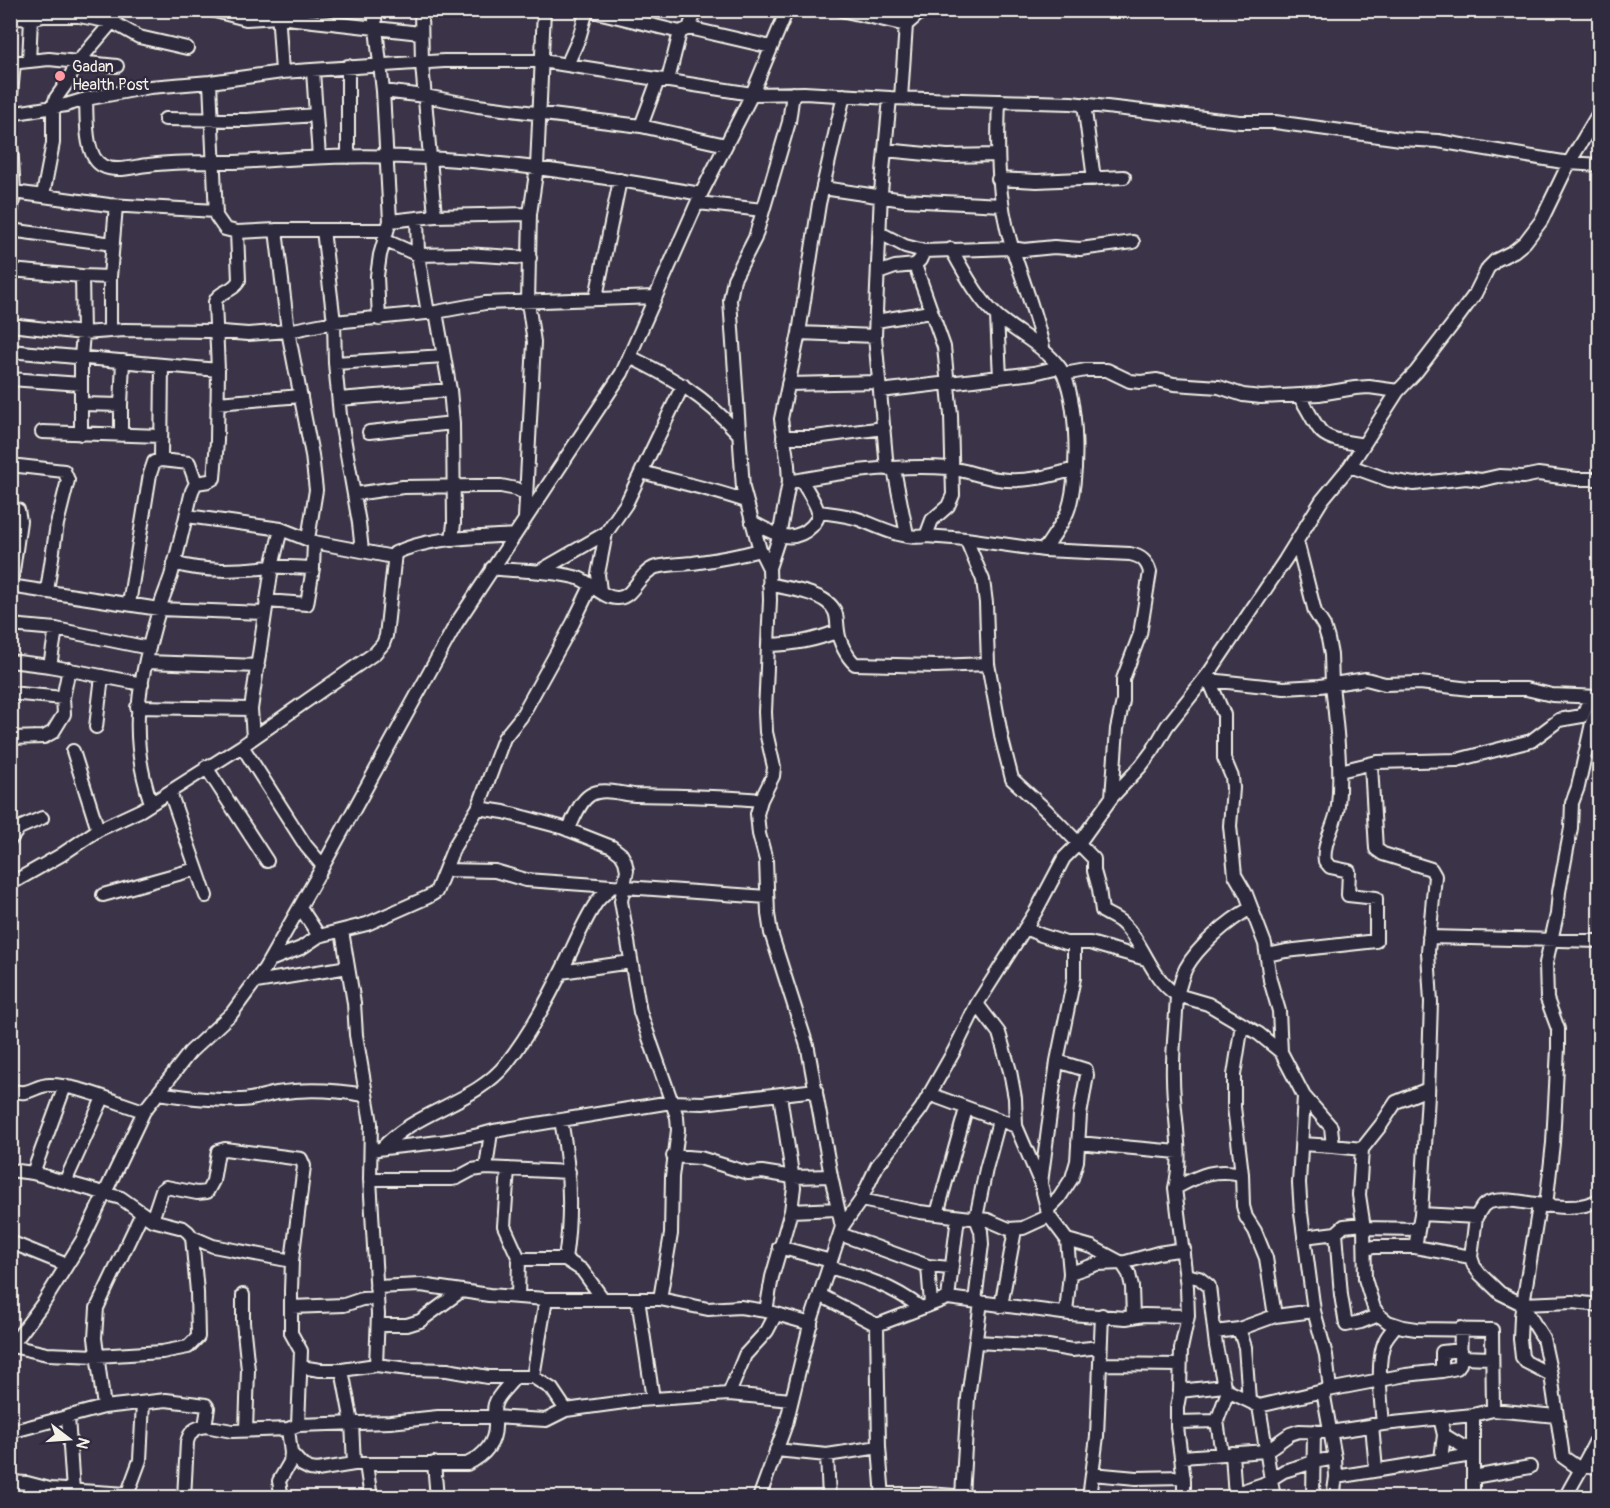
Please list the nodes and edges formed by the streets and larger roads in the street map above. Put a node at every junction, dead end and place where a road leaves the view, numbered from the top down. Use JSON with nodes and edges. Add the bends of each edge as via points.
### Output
{"nodes":[{"id":1,"x":119,"y":10,"type":"edge"},
{"id":2,"x":211,"y":10,"type":"edge"},
{"id":3,"x":374,"y":10,"type":"edge"},
{"id":4,"x":421,"y":10,"type":"edge"},
{"id":5,"x":544,"y":10,"type":"edge"},
{"id":6,"x":588,"y":10,"type":"edge"},
{"id":7,"x":696,"y":10,"type":"edge"},
{"id":8,"x":788,"y":10,"type":"edge"},
{"id":9,"x":841,"y":10,"type":"edge"},
{"id":10,"x":907,"y":10,"type":"edge"},
{"id":11,"x":923,"y":10,"type":"edge"},
{"id":12,"x":79,"y":13,"type":"edge"},
{"id":13,"x":278,"y":14,"type":"edge"},
{"id":14,"x":40,"y":15,"type":"edge"},
{"id":15,"x":14,"y":16,"type":"edge"},
{"id":16,"x":325,"y":17,"type":"edge"},
{"id":17,"x":112,"y":22,"type":"junction"},
{"id":18,"x":906,"y":26,"type":"junction"},
{"id":19,"x":375,"y":28,"type":"junction"},
{"id":20,"x":684,"y":30,"type":"junction"},
{"id":21,"x":420,"y":33,"type":"junction"},
{"id":22,"x":771,"y":47,"type":"junction"},
{"id":23,"x":187,"y":48,"type":"dead end"},
{"id":24,"x":29,"y":61,"type":"junction"},
{"id":25,"x":542,"y":61,"type":"junction"},
{"id":26,"x":78,"y":62,"type":"junction"},
{"id":27,"x":12,"y":63,"type":"edge"},
{"id":28,"x":422,"y":64,"type":"junction"},
{"id":29,"x":567,"y":64,"type":"junction"},
{"id":30,"x":380,"y":65,"type":"junction"},
{"id":31,"x":117,"y":66,"type":"dead end"},
{"id":32,"x":348,"y":66,"type":"junction"},
{"id":33,"x":313,"y":71,"type":"junction"},
{"id":34,"x":282,"y":72,"type":"junction"},
{"id":35,"x":663,"y":80,"type":"junction"},
{"id":36,"x":210,"y":82,"type":"junction"},
{"id":37,"x":383,"y":92,"type":"junction"},
{"id":38,"x":793,"y":93,"type":"junction"},
{"id":39,"x":752,"y":94,"type":"junction"},
{"id":40,"x":844,"y":95,"type":"junction"},
{"id":41,"x":425,"y":96,"type":"junction"},
{"id":42,"x":896,"y":98,"type":"junction"},
{"id":43,"x":86,"y":99,"type":"junction"},
{"id":44,"x":999,"y":101,"type":"junction"},
{"id":45,"x":1084,"y":104,"type":"junction"},
{"id":46,"x":10,"y":106,"type":"edge"},
{"id":47,"x":53,"y":107,"type":"junction"},
{"id":48,"x":1599,"y":111,"type":"edge"},
{"id":49,"x":539,"y":113,"type":"junction"},
{"id":50,"x":10,"y":114,"type":"edge"},
{"id":51,"x":316,"y":115,"type":"junction"},
{"id":52,"x":213,"y":118,"type":"junction"},
{"id":53,"x":165,"y":119,"type":"dead end"},
{"id":54,"x":641,"y":126,"type":"junction"},
{"id":55,"x":10,"y":127,"type":"edge"},
{"id":56,"x":726,"y":145,"type":"junction"},
{"id":57,"x":885,"y":150,"type":"junction"},
{"id":58,"x":996,"y":155,"type":"junction"},
{"id":59,"x":386,"y":156,"type":"junction"},
{"id":60,"x":319,"y":157,"type":"junction"},
{"id":61,"x":348,"y":157,"type":"junction"},
{"id":62,"x":431,"y":157,"type":"junction"},
{"id":63,"x":215,"y":162,"type":"junction"},
{"id":64,"x":1569,"y":163,"type":"junction"},
{"id":65,"x":1599,"y":165,"type":"edge"},
{"id":66,"x":537,"y":167,"type":"junction"},
{"id":67,"x":1124,"y":177,"type":"dead end"},
{"id":68,"x":998,"y":179,"type":"junction"},
{"id":69,"x":1094,"y":179,"type":"junction"},
{"id":70,"x":620,"y":180,"type":"junction"},
{"id":71,"x":823,"y":188,"type":"junction"},
{"id":72,"x":14,"y":192,"type":"junction"},
{"id":73,"x":43,"y":195,"type":"junction"},
{"id":74,"x":880,"y":198,"type":"junction"},
{"id":75,"x":699,"y":199,"type":"junction"},
{"id":76,"x":1002,"y":205,"type":"junction"},
{"id":77,"x":116,"y":206,"type":"junction"},
{"id":78,"x":763,"y":210,"type":"junction"},
{"id":79,"x":216,"y":211,"type":"junction"},
{"id":80,"x":530,"y":214,"type":"junction"},
{"id":81,"x":435,"y":216,"type":"junction"},
{"id":82,"x":417,"y":218,"type":"junction"},
{"id":83,"x":10,"y":220,"type":"edge"},
{"id":84,"x":10,"y":230,"type":"edge"},
{"id":85,"x":276,"y":230,"type":"junction"},
{"id":86,"x":322,"y":230,"type":"junction"},
{"id":87,"x":387,"y":230,"type":"junction"},
{"id":88,"x":237,"y":232,"type":"junction"},
{"id":89,"x":880,"y":233,"type":"junction"},
{"id":90,"x":1133,"y":242,"type":"dead end"},
{"id":91,"x":113,"y":244,"type":"junction"},
{"id":92,"x":1012,"y":248,"type":"junction"},
{"id":93,"x":951,"y":249,"type":"junction"},
{"id":94,"x":924,"y":251,"type":"junction"},
{"id":95,"x":418,"y":255,"type":"junction"},
{"id":96,"x":530,"y":258,"type":"junction"},
{"id":97,"x":915,"y":265,"type":"junction"},
{"id":98,"x":10,"y":270,"type":"edge"},
{"id":99,"x":878,"y":273,"type":"junction"},
{"id":100,"x":82,"y":276,"type":"junction"},
{"id":101,"x":110,"y":277,"type":"junction"},
{"id":102,"x":596,"y":297,"type":"junction"},
{"id":103,"x":655,"y":297,"type":"junction"},
{"id":104,"x":528,"y":302,"type":"junction"},
{"id":105,"x":930,"y":312,"type":"junction"},
{"id":106,"x":432,"y":313,"type":"junction"},
{"id":107,"x":997,"y":316,"type":"junction"},
{"id":108,"x":378,"y":319,"type":"junction"},
{"id":109,"x":876,"y":321,"type":"junction"},
{"id":110,"x":334,"y":322,"type":"junction"},
{"id":111,"x":10,"y":325,"type":"edge"},
{"id":112,"x":111,"y":330,"type":"junction"},
{"id":113,"x":215,"y":331,"type":"junction"},
{"id":114,"x":288,"y":332,"type":"junction"},
{"id":115,"x":83,"y":333,"type":"junction"},
{"id":116,"x":799,"y":333,"type":"junction"},
{"id":117,"x":875,"y":336,"type":"junction"},
{"id":118,"x":10,"y":351,"type":"edge"},
{"id":119,"x":1044,"y":352,"type":"junction"},
{"id":120,"x":444,"y":356,"type":"junction"},
{"id":121,"x":81,"y":357,"type":"junction"},
{"id":122,"x":630,"y":357,"type":"junction"},
{"id":123,"x":123,"y":361,"type":"junction"},
{"id":124,"x":335,"y":363,"type":"junction"},
{"id":125,"x":162,"y":365,"type":"junction"},
{"id":126,"x":218,"y":370,"type":"junction"},
{"id":127,"x":1061,"y":370,"type":"junction"},
{"id":128,"x":1000,"y":377,"type":"junction"},
{"id":129,"x":10,"y":379,"type":"edge"},
{"id":130,"x":948,"y":381,"type":"junction"},
{"id":131,"x":81,"y":384,"type":"junction"},
{"id":132,"x":788,"y":384,"type":"junction"},
{"id":133,"x":683,"y":385,"type":"junction"},
{"id":134,"x":879,"y":387,"type":"junction"},
{"id":135,"x":450,"y":390,"type":"junction"},
{"id":136,"x":1398,"y":391,"type":"junction"},
{"id":137,"x":301,"y":396,"type":"junction"},
{"id":138,"x":1299,"y":396,"type":"junction"},
{"id":139,"x":339,"y":399,"type":"junction"},
{"id":140,"x":217,"y":403,"type":"junction"},
{"id":141,"x":82,"y":404,"type":"junction"},
{"id":142,"x":121,"y":405,"type":"junction"},
{"id":143,"x":453,"y":423,"type":"junction"},
{"id":144,"x":884,"y":428,"type":"junction"},
{"id":145,"x":42,"y":432,"type":"dead end"},
{"id":146,"x":369,"y":432,"type":"dead end"},
{"id":147,"x":738,"y":433,"type":"junction"},
{"id":148,"x":81,"y":434,"type":"junction"},
{"id":149,"x":121,"y":435,"type":"junction"},
{"id":150,"x":161,"y":436,"type":"junction"},
{"id":151,"x":783,"y":437,"type":"junction"},
{"id":152,"x":1363,"y":445,"type":"junction"},
{"id":153,"x":161,"y":460,"type":"junction"},
{"id":154,"x":10,"y":465,"type":"edge"},
{"id":155,"x":1350,"y":465,"type":"junction"},
{"id":156,"x":951,"y":468,"type":"junction"},
{"id":157,"x":891,"y":469,"type":"junction"},
{"id":158,"x":1075,"y":469,"type":"junction"},
{"id":159,"x":642,"y":472,"type":"junction"},
{"id":160,"x":1599,"y":479,"type":"edge"},
{"id":161,"x":795,"y":481,"type":"junction"},
{"id":162,"x":196,"y":483,"type":"junction"},
{"id":163,"x":454,"y":487,"type":"junction"},
{"id":164,"x":355,"y":494,"type":"junction"},
{"id":165,"x":526,"y":494,"type":"junction"},
{"id":166,"x":746,"y":501,"type":"junction"},
{"id":167,"x":10,"y":507,"type":"edge"},
{"id":168,"x":819,"y":512,"type":"junction"},
{"id":169,"x":187,"y":516,"type":"junction"},
{"id":170,"x":525,"y":519,"type":"junction"},
{"id":171,"x":752,"y":522,"type":"junction"},
{"id":172,"x":281,"y":529,"type":"junction"},
{"id":173,"x":606,"y":532,"type":"junction"},
{"id":174,"x":515,"y":535,"type":"junction"},
{"id":175,"x":907,"y":535,"type":"junction"},
{"id":176,"x":926,"y":536,"type":"junction"},
{"id":177,"x":779,"y":537,"type":"junction"},
{"id":178,"x":966,"y":539,"type":"junction"},
{"id":179,"x":311,"y":540,"type":"junction"},
{"id":180,"x":452,"y":540,"type":"junction"},
{"id":181,"x":1297,"y":541,"type":"junction"},
{"id":182,"x":760,"y":550,"type":"junction"},
{"id":183,"x":1044,"y":550,"type":"junction"},
{"id":184,"x":362,"y":551,"type":"junction"},
{"id":185,"x":393,"y":556,"type":"junction"},
{"id":186,"x":174,"y":562,"type":"junction"},
{"id":187,"x":272,"y":567,"type":"junction"},
{"id":188,"x":313,"y":568,"type":"junction"},
{"id":189,"x":492,"y":568,"type":"junction"},
{"id":190,"x":769,"y":568,"type":"junction"},
{"id":191,"x":540,"y":571,"type":"junction"},
{"id":192,"x":598,"y":574,"type":"junction"},
{"id":193,"x":580,"y":578,"type":"junction"},
{"id":194,"x":769,"y":584,"type":"junction"},
{"id":195,"x":11,"y":586,"type":"edge"},
{"id":196,"x":595,"y":588,"type":"junction"},
{"id":197,"x":47,"y":591,"type":"junction"},
{"id":198,"x":129,"y":604,"type":"junction"},
{"id":199,"x":265,"y":607,"type":"junction"},
{"id":200,"x":159,"y":609,"type":"junction"},
{"id":201,"x":10,"y":625,"type":"edge"},
{"id":202,"x":56,"y":629,"type":"junction"},
{"id":203,"x":838,"y":632,"type":"junction"},
{"id":204,"x":769,"y":645,"type":"junction"},
{"id":205,"x":149,"y":648,"type":"junction"},
{"id":206,"x":10,"y":660,"type":"edge"},
{"id":207,"x":147,"y":662,"type":"junction"},
{"id":208,"x":988,"y":664,"type":"junction"},
{"id":209,"x":50,"y":666,"type":"junction"},
{"id":210,"x":258,"y":666,"type":"junction"},
{"id":211,"x":69,"y":669,"type":"junction"},
{"id":212,"x":102,"y":676,"type":"junction"},
{"id":213,"x":1209,"y":677,"type":"junction"},
{"id":214,"x":142,"y":684,"type":"junction"},
{"id":215,"x":1332,"y":684,"type":"junction"},
{"id":216,"x":10,"y":693,"type":"edge"},
{"id":217,"x":1595,"y":697,"type":"edge"},
{"id":218,"x":63,"y":698,"type":"junction"},
{"id":219,"x":137,"y":707,"type":"junction"},
{"id":220,"x":1599,"y":707,"type":"edge"},
{"id":221,"x":251,"y":709,"type":"junction"},
{"id":222,"x":1587,"y":719,"type":"junction"},
{"id":223,"x":96,"y":727,"type":"dead end"},
{"id":224,"x":10,"y":738,"type":"edge"},
{"id":225,"x":253,"y":738,"type":"junction"},
{"id":226,"x":242,"y":746,"type":"junction"},
{"id":227,"x":73,"y":751,"type":"dead end"},
{"id":228,"x":1371,"y":765,"type":"junction"},
{"id":229,"x":206,"y":767,"type":"junction"},
{"id":230,"x":1340,"y":771,"type":"junction"},
{"id":231,"x":170,"y":792,"type":"junction"},
{"id":232,"x":1112,"y":797,"type":"junction"},
{"id":233,"x":760,"y":800,"type":"junction"},
{"id":234,"x":151,"y":803,"type":"junction"},
{"id":235,"x":478,"y":808,"type":"junction"},
{"id":236,"x":42,"y":818,"type":"dead end"},
{"id":237,"x":98,"y":830,"type":"junction"},
{"id":238,"x":568,"y":830,"type":"junction"},
{"id":239,"x":10,"y":840,"type":"edge"},
{"id":240,"x":1078,"y":843,"type":"junction"},
{"id":241,"x":267,"y":861,"type":"dead end"},
{"id":242,"x":323,"y":866,"type":"junction"},
{"id":243,"x":196,"y":869,"type":"junction"},
{"id":244,"x":445,"y":870,"type":"junction"},
{"id":245,"x":10,"y":884,"type":"edge"},
{"id":246,"x":617,"y":886,"type":"junction"},
{"id":247,"x":103,"y":895,"type":"dead end"},
{"id":248,"x":206,"y":897,"type":"dead end"},
{"id":249,"x":767,"y":897,"type":"junction"},
{"id":250,"x":300,"y":907,"type":"junction"},
{"id":251,"x":1251,"y":908,"type":"junction"},
{"id":252,"x":1025,"y":928,"type":"junction"},
{"id":253,"x":342,"y":931,"type":"junction"},
{"id":254,"x":319,"y":936,"type":"junction"},
{"id":255,"x":1429,"y":937,"type":"junction"},
{"id":256,"x":1551,"y":941,"type":"junction"},
{"id":257,"x":1599,"y":941,"type":"edge"},
{"id":258,"x":1074,"y":944,"type":"junction"},
{"id":259,"x":1267,"y":956,"type":"junction"},
{"id":260,"x":1146,"y":959,"type":"junction"},
{"id":261,"x":270,"y":960,"type":"junction"},
{"id":262,"x":631,"y":962,"type":"junction"},
{"id":263,"x":348,"y":967,"type":"junction"},
{"id":264,"x":561,"y":972,"type":"junction"},
{"id":265,"x":256,"y":982,"type":"junction"},
{"id":266,"x":1177,"y":995,"type":"junction"},
{"id":267,"x":977,"y":1004,"type":"junction"},
{"id":268,"x":1242,"y":1024,"type":"junction"},
{"id":269,"x":1281,"y":1052,"type":"junction"},
{"id":270,"x":1057,"y":1061,"type":"junction"},
{"id":271,"x":65,"y":1086,"type":"junction"},
{"id":272,"x":1428,"y":1089,"type":"junction"},
{"id":273,"x":10,"y":1090,"type":"edge"},
{"id":274,"x":816,"y":1090,"type":"junction"},
{"id":275,"x":158,"y":1093,"type":"junction"},
{"id":276,"x":929,"y":1094,"type":"junction"},
{"id":277,"x":365,"y":1095,"type":"junction"},
{"id":278,"x":780,"y":1095,"type":"junction"},
{"id":279,"x":1304,"y":1096,"type":"junction"},
{"id":280,"x":103,"y":1098,"type":"junction"},
{"id":281,"x":671,"y":1102,"type":"junction"},
{"id":282,"x":966,"y":1109,"type":"junction"},
{"id":283,"x":144,"y":1111,"type":"junction"},
{"id":284,"x":561,"y":1120,"type":"junction"},
{"id":285,"x":999,"y":1121,"type":"junction"},
{"id":286,"x":1016,"y":1126,"type":"junction"},
{"id":287,"x":491,"y":1132,"type":"junction"},
{"id":288,"x":1078,"y":1143,"type":"junction"},
{"id":289,"x":1302,"y":1144,"type":"junction"},
{"id":290,"x":1333,"y":1146,"type":"junction"},
{"id":291,"x":376,"y":1149,"type":"junction"},
{"id":292,"x":1362,"y":1149,"type":"junction"},
{"id":293,"x":1178,"y":1152,"type":"junction"},
{"id":294,"x":674,"y":1156,"type":"junction"},
{"id":295,"x":486,"y":1168,"type":"junction"},
{"id":296,"x":508,"y":1169,"type":"junction"},
{"id":297,"x":10,"y":1170,"type":"edge"},
{"id":298,"x":569,"y":1172,"type":"junction"},
{"id":299,"x":33,"y":1173,"type":"junction"},
{"id":300,"x":1242,"y":1174,"type":"junction"},
{"id":301,"x":831,"y":1176,"type":"junction"},
{"id":302,"x":793,"y":1177,"type":"junction"},
{"id":303,"x":370,"y":1179,"type":"junction"},
{"id":304,"x":65,"y":1182,"type":"junction"},
{"id":305,"x":1041,"y":1184,"type":"junction"},
{"id":306,"x":1176,"y":1188,"type":"junction"},
{"id":307,"x":106,"y":1193,"type":"junction"},
{"id":308,"x":1599,"y":1199,"type":"edge"},
{"id":309,"x":861,"y":1200,"type":"junction"},
{"id":310,"x":1543,"y":1206,"type":"junction"},
{"id":311,"x":837,"y":1209,"type":"junction"},
{"id":312,"x":791,"y":1211,"type":"junction"},
{"id":313,"x":1048,"y":1213,"type":"junction"},
{"id":314,"x":937,"y":1214,"type":"junction"},
{"id":315,"x":1421,"y":1214,"type":"junction"},
{"id":316,"x":147,"y":1217,"type":"junction"},
{"id":317,"x":958,"y":1217,"type":"junction"},
{"id":318,"x":1476,"y":1217,"type":"junction"},
{"id":319,"x":976,"y":1218,"type":"junction"},
{"id":320,"x":1364,"y":1226,"type":"junction"},
{"id":321,"x":1417,"y":1229,"type":"junction"},
{"id":322,"x":841,"y":1230,"type":"junction"},
{"id":323,"x":1015,"y":1230,"type":"junction"},
{"id":324,"x":1336,"y":1233,"type":"junction"},
{"id":325,"x":192,"y":1237,"type":"junction"},
{"id":326,"x":1304,"y":1237,"type":"junction"},
{"id":327,"x":1067,"y":1240,"type":"junction"},
{"id":328,"x":10,"y":1242,"type":"edge"},
{"id":329,"x":779,"y":1247,"type":"junction"},
{"id":330,"x":1415,"y":1247,"type":"junction"},
{"id":331,"x":1184,"y":1249,"type":"junction"},
{"id":332,"x":1366,"y":1249,"type":"junction"},
{"id":333,"x":1471,"y":1257,"type":"junction"},
{"id":334,"x":519,"y":1259,"type":"junction"},
{"id":335,"x":565,"y":1259,"type":"junction"},
{"id":336,"x":292,"y":1260,"type":"junction"},
{"id":337,"x":1122,"y":1263,"type":"junction"},
{"id":338,"x":830,"y":1264,"type":"junction"},
{"id":339,"x":67,"y":1265,"type":"junction"},
{"id":340,"x":928,"y":1266,"type":"junction"},
{"id":341,"x":950,"y":1268,"type":"junction"},
{"id":342,"x":1070,"y":1273,"type":"junction"},
{"id":343,"x":1186,"y":1275,"type":"junction"},
{"id":344,"x":461,"y":1291,"type":"junction"},
{"id":345,"x":377,"y":1292,"type":"junction"},
{"id":346,"x":243,"y":1295,"type":"dead end"},
{"id":347,"x":820,"y":1295,"type":"junction"},
{"id":348,"x":518,"y":1297,"type":"junction"},
{"id":349,"x":948,"y":1298,"type":"junction"},
{"id":350,"x":546,"y":1299,"type":"junction"},
{"id":351,"x":603,"y":1299,"type":"junction"},
{"id":352,"x":638,"y":1299,"type":"junction"},
{"id":353,"x":660,"y":1299,"type":"junction"},
{"id":354,"x":978,"y":1302,"type":"junction"},
{"id":355,"x":1522,"y":1304,"type":"junction"},
{"id":356,"x":1599,"y":1305,"type":"edge"},
{"id":357,"x":926,"y":1306,"type":"junction"},
{"id":358,"x":1001,"y":1306,"type":"junction"},
{"id":359,"x":291,"y":1307,"type":"junction"},
{"id":360,"x":1314,"y":1311,"type":"junction"},
{"id":361,"x":771,"y":1313,"type":"junction"},
{"id":362,"x":1066,"y":1313,"type":"junction"},
{"id":363,"x":1102,"y":1315,"type":"junction"},
{"id":364,"x":1379,"y":1315,"type":"junction"},
{"id":365,"x":1188,"y":1316,"type":"junction"},
{"id":366,"x":1275,"y":1316,"type":"junction"},
{"id":367,"x":1133,"y":1317,"type":"junction"},
{"id":368,"x":811,"y":1324,"type":"junction"},
{"id":369,"x":1396,"y":1324,"type":"junction"},
{"id":370,"x":378,"y":1325,"type":"junction"},
{"id":371,"x":877,"y":1325,"type":"junction"},
{"id":372,"x":1461,"y":1328,"type":"junction"},
{"id":373,"x":1239,"y":1329,"type":"junction"},
{"id":374,"x":1442,"y":1329,"type":"junction"},
{"id":375,"x":1215,"y":1332,"type":"junction"},
{"id":376,"x":976,"y":1342,"type":"junction"},
{"id":377,"x":11,"y":1347,"type":"edge"},
{"id":378,"x":1100,"y":1347,"type":"junction"},
{"id":379,"x":302,"y":1351,"type":"junction"},
{"id":380,"x":1442,"y":1352,"type":"junction"},
{"id":381,"x":1461,"y":1353,"type":"junction"},
{"id":382,"x":97,"y":1356,"type":"junction"},
{"id":383,"x":1491,"y":1358,"type":"junction"},
{"id":384,"x":1101,"y":1364,"type":"junction"},
{"id":385,"x":375,"y":1365,"type":"junction"},
{"id":386,"x":1180,"y":1365,"type":"junction"},
{"id":387,"x":301,"y":1367,"type":"junction"},
{"id":388,"x":320,"y":1370,"type":"junction"},
{"id":389,"x":342,"y":1370,"type":"junction"},
{"id":390,"x":1442,"y":1371,"type":"junction"},
{"id":391,"x":1551,"y":1375,"type":"junction"},
{"id":392,"x":515,"y":1377,"type":"junction"},
{"id":393,"x":533,"y":1377,"type":"junction"},
{"id":394,"x":1380,"y":1381,"type":"junction"},
{"id":395,"x":300,"y":1386,"type":"junction"},
{"id":396,"x":1226,"y":1388,"type":"junction"},
{"id":397,"x":1327,"y":1390,"type":"junction"},
{"id":398,"x":1180,"y":1391,"type":"junction"},
{"id":399,"x":729,"y":1394,"type":"junction"},
{"id":400,"x":652,"y":1399,"type":"junction"},
{"id":401,"x":791,"y":1400,"type":"junction"},
{"id":402,"x":143,"y":1403,"type":"junction"},
{"id":403,"x":1254,"y":1403,"type":"junction"},
{"id":404,"x":104,"y":1407,"type":"junction"},
{"id":405,"x":566,"y":1410,"type":"junction"},
{"id":406,"x":1493,"y":1410,"type":"junction"},
{"id":407,"x":1473,"y":1415,"type":"junction"},
{"id":408,"x":1556,"y":1416,"type":"junction"},
{"id":409,"x":68,"y":1417,"type":"junction"},
{"id":410,"x":494,"y":1417,"type":"junction"},
{"id":411,"x":1440,"y":1418,"type":"junction"},
{"id":412,"x":1217,"y":1421,"type":"junction"},
{"id":413,"x":1178,"y":1422,"type":"junction"},
{"id":414,"x":352,"y":1423,"type":"junction"},
{"id":415,"x":1377,"y":1424,"type":"junction"},
{"id":416,"x":205,"y":1426,"type":"junction"},
{"id":417,"x":293,"y":1427,"type":"junction"},
{"id":418,"x":246,"y":1430,"type":"junction"},
{"id":419,"x":1314,"y":1431,"type":"junction"},
{"id":420,"x":10,"y":1432,"type":"edge"},
{"id":421,"x":1330,"y":1432,"type":"junction"},
{"id":422,"x":1444,"y":1435,"type":"junction"},
{"id":423,"x":1599,"y":1436,"type":"edge"},
{"id":424,"x":879,"y":1448,"type":"junction"},
{"id":425,"x":777,"y":1450,"type":"junction"},
{"id":426,"x":1266,"y":1451,"type":"junction"},
{"id":427,"x":1472,"y":1452,"type":"junction"},
{"id":428,"x":291,"y":1453,"type":"junction"},
{"id":429,"x":1227,"y":1454,"type":"junction"},
{"id":430,"x":827,"y":1455,"type":"junction"},
{"id":431,"x":1182,"y":1457,"type":"junction"},
{"id":432,"x":1335,"y":1458,"type":"junction"},
{"id":433,"x":1441,"y":1459,"type":"junction"},
{"id":434,"x":1314,"y":1462,"type":"junction"},
{"id":435,"x":434,"y":1463,"type":"junction"},
{"id":436,"x":360,"y":1464,"type":"junction"},
{"id":437,"x":1530,"y":1467,"type":"dead end"},
{"id":438,"x":1582,"y":1467,"type":"junction"},
{"id":439,"x":1599,"y":1468,"type":"edge"},
{"id":440,"x":1376,"y":1470,"type":"junction"},
{"id":441,"x":1092,"y":1474,"type":"junction"},
{"id":442,"x":1184,"y":1477,"type":"junction"},
{"id":443,"x":1336,"y":1477,"type":"junction"},
{"id":444,"x":1473,"y":1477,"type":"junction"},
{"id":445,"x":1272,"y":1479,"type":"junction"},
{"id":446,"x":10,"y":1482,"type":"edge"},
{"id":447,"x":73,"y":1491,"type":"junction"},
{"id":448,"x":1235,"y":1495,"type":"edge"},
{"id":449,"x":1571,"y":1495,"type":"edge"},
{"id":450,"x":127,"y":1496,"type":"edge"},
{"id":451,"x":883,"y":1496,"type":"edge"},
{"id":452,"x":184,"y":1497,"type":"edge"},
{"id":453,"x":282,"y":1497,"type":"edge"},
{"id":454,"x":371,"y":1497,"type":"edge"},
{"id":455,"x":437,"y":1497,"type":"edge"},
{"id":456,"x":759,"y":1497,"type":"edge"},
{"id":457,"x":829,"y":1497,"type":"edge"},
{"id":458,"x":965,"y":1497,"type":"edge"},
{"id":459,"x":1089,"y":1497,"type":"edge"},
{"id":460,"x":1184,"y":1497,"type":"edge"},
{"id":461,"x":1274,"y":1497,"type":"edge"},
{"id":462,"x":1313,"y":1497,"type":"edge"},
{"id":463,"x":1333,"y":1497,"type":"edge"},
{"id":464,"x":1473,"y":1497,"type":"edge"}],
"edges":[{"from":1,"to":17,"type":"street"},
{"from":2,"to":13,"type":"street","via":[[246,19]]},
{"from":3,"to":19,"type":"street"},
{"from":4,"to":21,"type":"street"},
{"from":5,"to":25,"type":"street"},
{"from":6,"to":20,"type":"street"},
{"from":6,"to":29,"type":"street"},
{"from":7,"to":20,"type":"street"},
{"from":8,"to":22,"type":"street"},
{"from":9,"to":18,"type":"street"},
{"from":10,"to":18,"type":"street"},
{"from":11,"to":18,"type":"street"},
{"from":12,"to":14,"type":"street"},
{"from":12,"to":17,"type":"street"},
{"from":13,"to":16,"type":"street"},
{"from":13,"to":34,"type":"street"},
{"from":14,"to":15,"type":"street"},
{"from":14,"to":24,"type":"street"},
{"from":16,"to":19,"type":"street"},
{"from":17,"to":23,"type":"street","via":[[139,37]]},
{"from":17,"to":26,"type":"street"},
{"from":18,"to":42,"type":"street"},
{"from":19,"to":21,"type":"street"},
{"from":19,"to":30,"type":"street"},
{"from":20,"to":22,"type":"street"},
{"from":20,"to":35,"type":"street"},
{"from":21,"to":28,"type":"street"},
{"from":22,"to":39,"type":"street"},
{"from":24,"to":26,"type":"street"},
{"from":24,"to":27,"type":"street"},
{"from":25,"to":28,"type":"street"},
{"from":25,"to":29,"type":"street"},
{"from":25,"to":49,"type":"street"},
{"from":26,"to":31,"type":"street"},
{"from":26,"to":47,"type":"street"},
{"from":27,"to":46,"type":"street"},
{"from":28,"to":30,"type":"street"},
{"from":28,"to":41,"type":"street"},
{"from":29,"to":35,"type":"street"},
{"from":30,"to":32,"type":"street"},
{"from":30,"to":37,"type":"street"},
{"from":32,"to":33,"type":"street"},
{"from":32,"to":61,"type":"street"},
{"from":33,"to":34,"type":"street"},
{"from":33,"to":51,"type":"street"},
{"from":34,"to":36,"type":"street"},
{"from":35,"to":39,"type":"street"},
{"from":35,"to":54,"type":"street"},
{"from":36,"to":43,"type":"street","via":[[150,87]]},
{"from":36,"to":52,"type":"street"},
{"from":37,"to":41,"type":"street"},
{"from":37,"to":59,"type":"street"},
{"from":38,"to":39,"type":"street"},
{"from":38,"to":40,"type":"street"},
{"from":38,"to":78,"type":"street","via":[[789,122]]},
{"from":39,"to":56,"type":"street"},
{"from":40,"to":42,"type":"street"},
{"from":40,"to":71,"type":"street"},
{"from":41,"to":49,"type":"street"},
{"from":41,"to":62,"type":"street"},
{"from":42,"to":44,"type":"street"},
{"from":42,"to":57,"type":"street"},
{"from":43,"to":47,"type":"street"},
{"from":43,"to":63,"type":"street","via":[[88,139],[98,163],[105,168]]},
{"from":44,"to":45,"type":"street"},
{"from":44,"to":58,"type":"street"},
{"from":45,"to":64,"type":"street","via":[[1438,141]]},
{"from":45,"to":69,"type":"street"},
{"from":47,"to":50,"type":"street"},
{"from":47,"to":73,"type":"street","via":[[53,143]]},
{"from":48,"to":64,"type":"street"},
{"from":49,"to":54,"type":"street"},
{"from":49,"to":66,"type":"street"},
{"from":51,"to":52,"type":"street"},
{"from":51,"to":60,"type":"street"},
{"from":52,"to":53,"type":"street"},
{"from":52,"to":63,"type":"street"},
{"from":54,"to":56,"type":"street"},
{"from":55,"to":72,"type":"street"},
{"from":56,"to":75,"type":"street"},
{"from":57,"to":58,"type":"street","via":[[947,156]]},
{"from":57,"to":74,"type":"street"},
{"from":58,"to":68,"type":"street"},
{"from":59,"to":61,"type":"street"},
{"from":59,"to":62,"type":"street"},
{"from":59,"to":87,"type":"street"},
{"from":60,"to":61,"type":"street"},
{"from":60,"to":63,"type":"street"},
{"from":62,"to":66,"type":"street"},
{"from":62,"to":81,"type":"street"},
{"from":63,"to":79,"type":"street"},
{"from":64,"to":65,"type":"street"},
{"from":64,"to":136,"type":"street","via":[[1541,221],[1525,242],[1488,268],[1456,320]]},
{"from":66,"to":70,"type":"street"},
{"from":66,"to":80,"type":"street"},
{"from":67,"to":69,"type":"street"},
{"from":68,"to":69,"type":"street"},
{"from":68,"to":76,"type":"street"},
{"from":70,"to":75,"type":"street"},
{"from":70,"to":102,"type":"street"},
{"from":71,"to":74,"type":"street"},
{"from":71,"to":116,"type":"street"},
{"from":72,"to":73,"type":"street"},
{"from":72,"to":83,"type":"street"},
{"from":73,"to":77,"type":"street"},
{"from":74,"to":76,"type":"street"},
{"from":74,"to":89,"type":"street"},
{"from":75,"to":78,"type":"street"},
{"from":75,"to":103,"type":"street"},
{"from":76,"to":92,"type":"street"},
{"from":77,"to":79,"type":"street"},
{"from":77,"to":91,"type":"street"},
{"from":78,"to":147,"type":"street","via":[[734,279],[730,300]]},
{"from":79,"to":88,"type":"street","via":[[221,226]]},
{"from":80,"to":81,"type":"street"},
{"from":80,"to":96,"type":"street"},
{"from":81,"to":82,"type":"street"},
{"from":82,"to":87,"type":"street"},
{"from":82,"to":95,"type":"street"},
{"from":84,"to":91,"type":"street"},
{"from":85,"to":86,"type":"street"},
{"from":85,"to":88,"type":"street"},
{"from":85,"to":114,"type":"street"},
{"from":86,"to":87,"type":"street"},
{"from":86,"to":110,"type":"street"},
{"from":87,"to":95,"type":"street"},
{"from":87,"to":108,"type":"street","via":[[377,276]]},
{"from":88,"to":113,"type":"street","via":[[239,280],[235,287],[216,298]]},
{"from":89,"to":94,"type":"street"},
{"from":89,"to":99,"type":"street"},
{"from":90,"to":92,"type":"street","via":[[1080,249]]},
{"from":91,"to":101,"type":"street"},
{"from":92,"to":93,"type":"street"},
{"from":92,"to":119,"type":"street","via":[[1040,328]]},
{"from":93,"to":94,"type":"street"},
{"from":93,"to":107,"type":"street"},
{"from":94,"to":97,"type":"street"},
{"from":95,"to":96,"type":"street"},
{"from":95,"to":106,"type":"street"},
{"from":96,"to":104,"type":"street"},
{"from":97,"to":99,"type":"street"},
{"from":97,"to":105,"type":"street"},
{"from":98,"to":100,"type":"street"},
{"from":99,"to":109,"type":"street"},
{"from":100,"to":101,"type":"street"},
{"from":100,"to":115,"type":"street"},
{"from":101,"to":112,"type":"street"},
{"from":102,"to":103,"type":"street"},
{"from":102,"to":104,"type":"street"},
{"from":103,"to":122,"type":"street"},
{"from":104,"to":106,"type":"street","via":[[485,303]]},
{"from":104,"to":165,"type":"street","via":[[534,342]]},
{"from":105,"to":109,"type":"street"},
{"from":105,"to":130,"type":"street","via":[[944,347]]},
{"from":106,"to":108,"type":"street"},
{"from":106,"to":120,"type":"street"},
{"from":107,"to":119,"type":"street"},
{"from":107,"to":128,"type":"street"},
{"from":108,"to":110,"type":"street"},
{"from":109,"to":117,"type":"street"},
{"from":110,"to":114,"type":"street"},
{"from":110,"to":124,"type":"street"},
{"from":111,"to":115,"type":"street"},
{"from":112,"to":113,"type":"street"},
{"from":112,"to":115,"type":"street"},
{"from":113,"to":114,"type":"street"},
{"from":113,"to":126,"type":"street"},
{"from":114,"to":137,"type":"street"},
{"from":115,"to":121,"type":"street"},
{"from":116,"to":117,"type":"street"},
{"from":116,"to":132,"type":"street"},
{"from":117,"to":134,"type":"street"},
{"from":118,"to":121,"type":"street"},
{"from":119,"to":127,"type":"street"},
{"from":120,"to":124,"type":"street"},
{"from":120,"to":135,"type":"street"},
{"from":121,"to":123,"type":"street"},
{"from":121,"to":131,"type":"street"},
{"from":122,"to":133,"type":"street"},
{"from":122,"to":170,"type":"street"},
{"from":123,"to":125,"type":"street"},
{"from":123,"to":142,"type":"street"},
{"from":124,"to":139,"type":"street"},
{"from":125,"to":126,"type":"street"},
{"from":125,"to":150,"type":"street"},
{"from":126,"to":140,"type":"street"},
{"from":127,"to":128,"type":"street"},
{"from":127,"to":138,"type":"street","via":[[1107,370],[1130,381],[1219,387],[1261,397]]},
{"from":127,"to":158,"type":"street","via":[[1067,379],[1072,410]]},
{"from":128,"to":130,"type":"street"},
{"from":129,"to":131,"type":"street"},
{"from":130,"to":134,"type":"street"},
{"from":130,"to":156,"type":"street"},
{"from":131,"to":141,"type":"street"},
{"from":132,"to":134,"type":"street"},
{"from":132,"to":151,"type":"street","via":[[781,419]]},
{"from":133,"to":147,"type":"street"},
{"from":133,"to":159,"type":"street"},
{"from":134,"to":144,"type":"street"},
{"from":135,"to":139,"type":"street"},
{"from":135,"to":143,"type":"street"},
{"from":136,"to":138,"type":"street","via":[[1362,387]]},
{"from":136,"to":152,"type":"street"},
{"from":137,"to":140,"type":"street"},
{"from":137,"to":179,"type":"street","via":[[316,490]]},
{"from":138,"to":152,"type":"street","via":[[1325,434]]},
{"from":139,"to":164,"type":"street"},
{"from":140,"to":162,"type":"street","via":[[214,478]]},
{"from":141,"to":142,"type":"street"},
{"from":141,"to":148,"type":"street"},
{"from":142,"to":149,"type":"street"},
{"from":143,"to":146,"type":"street"},
{"from":143,"to":163,"type":"street"},
{"from":144,"to":151,"type":"street"},
{"from":144,"to":157,"type":"street"},
{"from":145,"to":148,"type":"street"},
{"from":147,"to":166,"type":"street"},
{"from":148,"to":149,"type":"street"},
{"from":149,"to":150,"type":"street"},
{"from":150,"to":153,"type":"street"},
{"from":151,"to":161,"type":"street"},
{"from":152,"to":155,"type":"street"},
{"from":153,"to":162,"type":"street","via":[[189,463]]},
{"from":153,"to":198,"type":"street","via":[[154,462],[150,474]]},
{"from":154,"to":197,"type":"street","via":[[64,471],[68,480]]},
{"from":155,"to":160,"type":"street","via":[[1389,480],[1414,484],[1538,474]]},
{"from":155,"to":181,"type":"street"},
{"from":156,"to":157,"type":"street"},
{"from":156,"to":158,"type":"street","via":[[1001,480],[1035,478]]},
{"from":156,"to":176,"type":"street","via":[[953,495],[948,506],[932,520]]},
{"from":157,"to":161,"type":"street"},
{"from":157,"to":175,"type":"street"},
{"from":158,"to":183,"type":"street","via":[[1066,516]]},
{"from":159,"to":166,"type":"street"},
{"from":159,"to":173,"type":"street"},
{"from":161,"to":168,"type":"street"},
{"from":161,"to":177,"type":"street"},
{"from":162,"to":169,"type":"street"},
{"from":163,"to":164,"type":"street","via":[[404,487]]},
{"from":163,"to":165,"type":"street","via":[[501,486]]},
{"from":163,"to":180,"type":"street"},
{"from":164,"to":184,"type":"street"},
{"from":165,"to":170,"type":"street"},
{"from":166,"to":171,"type":"street"},
{"from":167,"to":195,"type":"street","via":[[18,510],[20,521]]},
{"from":168,"to":175,"type":"street","via":[[851,517]]},
{"from":168,"to":177,"type":"street","via":[[817,520],[799,535]]},
{"from":169,"to":172,"type":"street"},
{"from":169,"to":186,"type":"street"},
{"from":170,"to":174,"type":"street"},
{"from":171,"to":177,"type":"street"},
{"from":171,"to":182,"type":"street"},
{"from":172,"to":179,"type":"street"},
{"from":172,"to":187,"type":"street"},
{"from":173,"to":191,"type":"street"},
{"from":173,"to":192,"type":"street"},
{"from":174,"to":180,"type":"street"},
{"from":174,"to":189,"type":"street"},
{"from":175,"to":176,"type":"street"},
{"from":176,"to":178,"type":"street"},
{"from":177,"to":190,"type":"street"},
{"from":178,"to":183,"type":"street"},
{"from":178,"to":208,"type":"street","via":[[983,580]]},
{"from":179,"to":184,"type":"street"},
{"from":179,"to":188,"type":"street"},
{"from":180,"to":185,"type":"street","via":[[418,544]]},
{"from":181,"to":213,"type":"street"},
{"from":181,"to":215,"type":"street","via":[[1315,612],[1328,639]]},
{"from":182,"to":190,"type":"street"},
{"from":182,"to":196,"type":"street","via":[[657,567],[647,571],[619,598]]},
{"from":183,"to":232,"type":"street","via":[[1130,554],[1148,564],[1140,634],[1123,679]]},
{"from":184,"to":185,"type":"street"},
{"from":185,"to":225,"type":"street","via":[[383,644]]},
{"from":186,"to":187,"type":"street","via":[[223,571]]},
{"from":186,"to":200,"type":"street"},
{"from":187,"to":188,"type":"street"},
{"from":187,"to":199,"type":"street"},
{"from":188,"to":199,"type":"street","via":[[307,604]]},
{"from":189,"to":191,"type":"street"},
{"from":189,"to":242,"type":"street","via":[[456,624]]},
{"from":190,"to":194,"type":"street"},
{"from":191,"to":193,"type":"street"},
{"from":192,"to":193,"type":"street"},
{"from":192,"to":196,"type":"street"},
{"from":193,"to":196,"type":"street"},
{"from":194,"to":203,"type":"street","via":[[826,602],[835,610]]},
{"from":194,"to":204,"type":"street"},
{"from":195,"to":197,"type":"street"},
{"from":196,"to":235,"type":"street","via":[[521,717],[504,738]]},
{"from":197,"to":198,"type":"street"},
{"from":198,"to":200,"type":"street"},
{"from":199,"to":200,"type":"street"},
{"from":199,"to":210,"type":"street"},
{"from":200,"to":205,"type":"street"},
{"from":201,"to":202,"type":"street"},
{"from":202,"to":205,"type":"street"},
{"from":202,"to":209,"type":"street"},
{"from":203,"to":204,"type":"street","via":[[809,642]]},
{"from":203,"to":208,"type":"street","via":[[855,664]]},
{"from":204,"to":233,"type":"street","via":[[766,732],[774,767]]},
{"from":205,"to":207,"type":"street"},
{"from":206,"to":209,"type":"street"},
{"from":207,"to":210,"type":"street"},
{"from":207,"to":214,"type":"street"},
{"from":208,"to":240,"type":"street","via":[[1012,779]]},
{"from":209,"to":211,"type":"street"},
{"from":210,"to":221,"type":"street"},
{"from":211,"to":212,"type":"street"},
{"from":211,"to":218,"type":"street"},
{"from":212,"to":214,"type":"street"},
{"from":212,"to":223,"type":"street"},
{"from":213,"to":215,"type":"street","via":[[1284,688]]},
{"from":213,"to":232,"type":"street","via":[[1167,726],[1141,766]]},
{"from":213,"to":251,"type":"street","via":[[1224,715],[1224,758],[1233,789],[1230,826],[1235,875]]},
{"from":214,"to":219,"type":"street"},
{"from":215,"to":217,"type":"street","via":[[1366,679],[1385,684],[1526,689]]},
{"from":215,"to":230,"type":"street"},
{"from":216,"to":218,"type":"street"},
{"from":217,"to":222,"type":"street"},
{"from":218,"to":224,"type":"street","via":[[64,714],[53,732]]},
{"from":219,"to":221,"type":"street"},
{"from":219,"to":234,"type":"street","via":[[138,752]]},
{"from":220,"to":222,"type":"street"},
{"from":221,"to":225,"type":"street"},
{"from":222,"to":228,"type":"street","via":[[1559,720],[1531,741],[1457,760]]},
{"from":222,"to":256,"type":"street"},
{"from":225,"to":226,"type":"street"},
{"from":226,"to":229,"type":"street"},
{"from":226,"to":242,"type":"street"},
{"from":227,"to":237,"type":"street"},
{"from":228,"to":230,"type":"street"},
{"from":228,"to":255,"type":"street","via":[[1376,849],[1434,872]]},
{"from":229,"to":231,"type":"street"},
{"from":229,"to":241,"type":"street"},
{"from":230,"to":259,"type":"street","via":[[1338,809],[1325,847],[1325,861],[1330,867],[1349,872],[1348,895],[1376,898],[1376,941]]},
{"from":231,"to":234,"type":"street"},
{"from":231,"to":243,"type":"street"},
{"from":232,"to":240,"type":"street"},
{"from":233,"to":238,"type":"street","via":[[600,791],[583,802]]},
{"from":233,"to":249,"type":"street","via":[[758,824],[766,860]]},
{"from":234,"to":237,"type":"street"},
{"from":235,"to":238,"type":"street"},
{"from":235,"to":244,"type":"street"},
{"from":236,"to":239,"type":"street","via":[[19,828]]},
{"from":237,"to":245,"type":"street"},
{"from":238,"to":246,"type":"street","via":[[621,854],[627,870]]},
{"from":240,"to":252,"type":"street","via":[[1064,858]]},
{"from":240,"to":260,"type":"street","via":[[1094,859],[1102,911],[1122,923]]},
{"from":242,"to":250,"type":"street"},
{"from":243,"to":247,"type":"street"},
{"from":243,"to":248,"type":"street"},
{"from":244,"to":246,"type":"street","via":[[495,871],[526,880]]},
{"from":244,"to":253,"type":"street","via":[[436,892],[428,897]]},
{"from":246,"to":249,"type":"street"},
{"from":246,"to":262,"type":"street"},
{"from":246,"to":264,"type":"street","via":[[597,901]]},
{"from":249,"to":274,"type":"street","via":[[771,933],[808,1049]]},
{"from":250,"to":254,"type":"street"},
{"from":250,"to":261,"type":"street"},
{"from":251,"to":259,"type":"street"},
{"from":251,"to":266,"type":"street","via":[[1209,939],[1185,970]]},
{"from":252,"to":258,"type":"street"},
{"from":252,"to":267,"type":"street"},
{"from":253,"to":254,"type":"street"},
{"from":253,"to":263,"type":"street"},
{"from":254,"to":261,"type":"street"},
{"from":255,"to":256,"type":"street"},
{"from":255,"to":272,"type":"street"},
{"from":256,"to":257,"type":"street"},
{"from":256,"to":310,"type":"street","via":[[1545,981],[1558,1029],[1558,1048],[1553,1143]]},
{"from":258,"to":260,"type":"street","via":[[1090,943]]},
{"from":258,"to":270,"type":"street","via":[[1074,978]]},
{"from":259,"to":269,"type":"street","via":[[1279,1011]]},
{"from":260,"to":266,"type":"street"},
{"from":261,"to":265,"type":"street"},
{"from":262,"to":264,"type":"street"},
{"from":262,"to":281,"type":"street","via":[[640,1012]]},
{"from":263,"to":265,"type":"street"},
{"from":263,"to":277,"type":"street"},
{"from":264,"to":291,"type":"street","via":[[505,1066],[471,1094],[420,1119]]},
{"from":265,"to":275,"type":"street","via":[[232,1014],[190,1052]]},
{"from":266,"to":268,"type":"street","via":[[1208,1004]]},
{"from":266,"to":293,"type":"street","via":[[1173,1076]]},
{"from":267,"to":276,"type":"street"},
{"from":267,"to":286,"type":"street","via":[[1002,1041],[1015,1098]]},
{"from":268,"to":269,"type":"street"},
{"from":268,"to":300,"type":"street","via":[[1234,1107]]},
{"from":269,"to":279,"type":"street"},
{"from":270,"to":288,"type":"street","via":[[1087,1073]]},
{"from":270,"to":305,"type":"street"},
{"from":271,"to":273,"type":"street","via":[[49,1085],[22,1093]]},
{"from":271,"to":280,"type":"street"},
{"from":271,"to":299,"type":"street"},
{"from":272,"to":292,"type":"street","via":[[1396,1102]]},
{"from":272,"to":315,"type":"street"},
{"from":274,"to":278,"type":"street"},
{"from":274,"to":301,"type":"street"},
{"from":275,"to":277,"type":"street","via":[[243,1100],[311,1090]]},
{"from":275,"to":283,"type":"street"},
{"from":276,"to":282,"type":"street"},
{"from":276,"to":309,"type":"street","via":[[877,1166]]},
{"from":277,"to":291,"type":"street"},
{"from":278,"to":281,"type":"street","via":[[703,1103]]},
{"from":278,"to":302,"type":"street"},
{"from":279,"to":289,"type":"street"},
{"from":279,"to":290,"type":"street","via":[[1331,1127]]},
{"from":280,"to":283,"type":"street"},
{"from":280,"to":304,"type":"street"},
{"from":281,"to":284,"type":"street"},
{"from":281,"to":294,"type":"street","via":[[678,1130]]},
{"from":282,"to":285,"type":"street"},
{"from":282,"to":314,"type":"street"},
{"from":283,"to":307,"type":"street"},
{"from":284,"to":287,"type":"street"},
{"from":284,"to":298,"type":"street"},
{"from":285,"to":286,"type":"street"},
{"from":285,"to":319,"type":"street"},
{"from":286,"to":305,"type":"street"},
{"from":287,"to":291,"type":"street","via":[[471,1138]]},
{"from":287,"to":295,"type":"street"},
{"from":288,"to":293,"type":"street"},
{"from":288,"to":313,"type":"street","via":[[1072,1178]]},
{"from":289,"to":290,"type":"street"},
{"from":289,"to":326,"type":"street","via":[[1299,1183]]},
{"from":290,"to":292,"type":"street"},
{"from":291,"to":303,"type":"street"},
{"from":292,"to":320,"type":"street","via":[[1359,1195]]},
{"from":293,"to":306,"type":"street"},
{"from":294,"to":302,"type":"street","via":[[700,1158],[747,1173]]},
{"from":294,"to":353,"type":"street","via":[[671,1234]]},
{"from":295,"to":296,"type":"street"},
{"from":295,"to":303,"type":"street","via":[[452,1179]]},
{"from":296,"to":298,"type":"street"},
{"from":296,"to":334,"type":"street","via":[[504,1226]]},
{"from":297,"to":299,"type":"street"},
{"from":298,"to":335,"type":"street"},
{"from":299,"to":304,"type":"street"},
{"from":300,"to":306,"type":"street","via":[[1216,1171]]},
{"from":300,"to":366,"type":"street","via":[[1243,1206],[1266,1258]]},
{"from":301,"to":302,"type":"street"},
{"from":301,"to":311,"type":"street"},
{"from":302,"to":312,"type":"street"},
{"from":303,"to":345,"type":"street"},
{"from":304,"to":307,"type":"street"},
{"from":305,"to":313,"type":"street"},
{"from":306,"to":331,"type":"street"},
{"from":307,"to":316,"type":"street","via":[[121,1198]]},
{"from":307,"to":339,"type":"street"},
{"from":308,"to":310,"type":"street","via":[[1566,1208]]},
{"from":309,"to":314,"type":"street"},
{"from":309,"to":322,"type":"street"},
{"from":310,"to":318,"type":"street","via":[[1492,1202]]},
{"from":310,"to":355,"type":"street"},
{"from":311,"to":312,"type":"street"},
{"from":311,"to":322,"type":"street"},
{"from":312,"to":329,"type":"street"},
{"from":313,"to":323,"type":"street"},
{"from":313,"to":327,"type":"street"},
{"from":314,"to":317,"type":"street"},
{"from":315,"to":318,"type":"street"},
{"from":315,"to":321,"type":"street"},
{"from":316,"to":325,"type":"street","via":[[183,1228]]},
{"from":316,"to":336,"type":"street","via":[[166,1187],[207,1192],[218,1151],[301,1159],[304,1166]]},
{"from":316,"to":382,"type":"street","via":[[97,1308]]},
{"from":317,"to":319,"type":"street"},
{"from":317,"to":341,"type":"street"},
{"from":318,"to":333,"type":"street"},
{"from":319,"to":323,"type":"street"},
{"from":319,"to":354,"type":"street","via":[[982,1244]]},
{"from":320,"to":321,"type":"street"},
{"from":320,"to":324,"type":"street","via":[[1344,1226]]},
{"from":320,"to":332,"type":"street"},
{"from":321,"to":330,"type":"street"},
{"from":322,"to":338,"type":"street"},
{"from":322,"to":340,"type":"street"},
{"from":323,"to":358,"type":"street"},
{"from":324,"to":326,"type":"street"},
{"from":324,"to":364,"type":"street","via":[[1346,1325]]},
{"from":325,"to":336,"type":"street","via":[[213,1246]]},
{"from":325,"to":382,"type":"street","via":[[198,1337],[188,1347]]},
{"from":326,"to":360,"type":"street"},
{"from":327,"to":337,"type":"street","via":[[1092,1247]]},
{"from":327,"to":342,"type":"street"},
{"from":328,"to":339,"type":"street"},
{"from":329,"to":338,"type":"street"},
{"from":329,"to":361,"type":"street"},
{"from":330,"to":332,"type":"street"},
{"from":330,"to":333,"type":"street"},
{"from":331,"to":337,"type":"street"},
{"from":331,"to":343,"type":"street"},
{"from":332,"to":364,"type":"street","via":[[1365,1280]]},
{"from":333,"to":355,"type":"street","via":[[1480,1274],[1500,1293]]},
{"from":334,"to":335,"type":"street"},
{"from":334,"to":348,"type":"street"},
{"from":335,"to":351,"type":"street","via":[[582,1270]]},
{"from":336,"to":359,"type":"street"},
{"from":337,"to":342,"type":"street","via":[[1097,1264]]},
{"from":337,"to":367,"type":"street","via":[[1132,1287]]},
{"from":338,"to":347,"type":"street"},
{"from":338,"to":357,"type":"street","via":[[881,1283]]},
{"from":339,"to":377,"type":"street"},
{"from":340,"to":341,"type":"street"},
{"from":340,"to":357,"type":"street"},
{"from":341,"to":349,"type":"street"},
{"from":342,"to":362,"type":"street"},
{"from":343,"to":365,"type":"street"},
{"from":343,"to":375,"type":"street","via":[[1200,1278],[1209,1286]]},
{"from":344,"to":345,"type":"street","via":[[421,1285]]},
{"from":344,"to":348,"type":"street"},
{"from":344,"to":370,"type":"street","via":[[420,1321]]},
{"from":345,"to":359,"type":"street","via":[[344,1305]]},
{"from":345,"to":370,"type":"street"},
{"from":346,"to":418,"type":"street","via":[[248,1370]]},
{"from":347,"to":368,"type":"street"},
{"from":347,"to":371,"type":"street"},
{"from":348,"to":350,"type":"street"},
{"from":349,"to":354,"type":"street"},
{"from":349,"to":357,"type":"street"},
{"from":350,"to":351,"type":"street"},
{"from":350,"to":393,"type":"street"},
{"from":351,"to":352,"type":"street"},
{"from":352,"to":353,"type":"street"},
{"from":352,"to":400,"type":"street"},
{"from":353,"to":361,"type":"street","via":[[708,1309],[740,1307]]},
{"from":354,"to":358,"type":"street"},
{"from":354,"to":376,"type":"street"},
{"from":355,"to":356,"type":"street"},
{"from":355,"to":391,"type":"street","via":[[1543,1338]]},
{"from":355,"to":391,"type":"street","via":[[1522,1357]]},
{"from":357,"to":371,"type":"street"},
{"from":358,"to":362,"type":"street"},
{"from":359,"to":379,"type":"street","via":[[291,1334]]},
{"from":360,"to":366,"type":"street"},
{"from":360,"to":397,"type":"street","via":[[1326,1354]]},
{"from":361,"to":368,"type":"street"},
{"from":361,"to":399,"type":"street","via":[[768,1331],[745,1355]]},
{"from":362,"to":363,"type":"street"},
{"from":363,"to":367,"type":"street"},
{"from":363,"to":378,"type":"street"},
{"from":364,"to":369,"type":"street"},
{"from":365,"to":367,"type":"street"},
{"from":365,"to":386,"type":"street"},
{"from":366,"to":373,"type":"street"},
{"from":368,"to":401,"type":"street"},
{"from":369,"to":374,"type":"street"},
{"from":369,"to":394,"type":"street","via":[[1385,1341]]},
{"from":370,"to":385,"type":"street"},
{"from":371,"to":424,"type":"street"},
{"from":372,"to":374,"type":"street"},
{"from":372,"to":381,"type":"street"},
{"from":372,"to":383,"type":"street","via":[[1492,1330]]},
{"from":373,"to":375,"type":"street"},
{"from":373,"to":403,"type":"street"},
{"from":374,"to":380,"type":"street"},
{"from":375,"to":396,"type":"street"},
{"from":376,"to":378,"type":"street","via":[[1072,1350]]},
{"from":376,"to":458,"type":"street","via":[[965,1425]]},
{"from":377,"to":382,"type":"street","via":[[47,1354]]},
{"from":378,"to":384,"type":"street"},
{"from":379,"to":387,"type":"street"},
{"from":379,"to":388,"type":"street"},
{"from":380,"to":381,"type":"street"},
{"from":380,"to":390,"type":"street"},
{"from":381,"to":383,"type":"street"},
{"from":381,"to":390,"type":"street","via":[[1457,1368]]},
{"from":382,"to":404,"type":"street"},
{"from":383,"to":406,"type":"street"},
{"from":384,"to":386,"type":"street"},
{"from":384,"to":441,"type":"street"},
{"from":385,"to":389,"type":"street"},
{"from":385,"to":392,"type":"street"},
{"from":386,"to":398,"type":"street"},
{"from":387,"to":388,"type":"street"},
{"from":387,"to":395,"type":"street"},
{"from":388,"to":389,"type":"street"},
{"from":388,"to":395,"type":"street"},
{"from":389,"to":414,"type":"street"},
{"from":390,"to":394,"type":"street"},
{"from":391,"to":408,"type":"street"},
{"from":392,"to":393,"type":"street"},
{"from":392,"to":410,"type":"street","via":[[498,1398]]},
{"from":393,"to":405,"type":"street","via":[[552,1389]]},
{"from":394,"to":397,"type":"street"},
{"from":394,"to":415,"type":"street"},
{"from":395,"to":417,"type":"street"},
{"from":396,"to":398,"type":"street"},
{"from":396,"to":403,"type":"street"},
{"from":396,"to":412,"type":"street"},
{"from":397,"to":403,"type":"street"},
{"from":397,"to":421,"type":"street"},
{"from":398,"to":413,"type":"street"},
{"from":399,"to":400,"type":"street"},
{"from":399,"to":401,"type":"street"},
{"from":400,"to":405,"type":"street"},
{"from":401,"to":425,"type":"street"},
{"from":402,"to":404,"type":"street"},
{"from":402,"to":416,"type":"street","via":[[166,1400],[206,1405]]},
{"from":402,"to":450,"type":"street","via":[[140,1460]]},
{"from":403,"to":426,"type":"street"},
{"from":404,"to":409,"type":"street"},
{"from":405,"to":410,"type":"street","via":[[546,1420]]},
{"from":406,"to":407,"type":"street"},
{"from":406,"to":408,"type":"street"},
{"from":407,"to":411,"type":"street"},
{"from":407,"to":427,"type":"street"},
{"from":408,"to":438,"type":"street","via":[[1563,1457]]},
{"from":409,"to":420,"type":"street"},
{"from":409,"to":447,"type":"street"},
{"from":410,"to":414,"type":"street"},
{"from":410,"to":435,"type":"street","via":[[494,1436],[478,1459],[467,1464]]},
{"from":411,"to":415,"type":"street"},
{"from":411,"to":422,"type":"street"},
{"from":412,"to":413,"type":"street"},
{"from":412,"to":429,"type":"street"},
{"from":413,"to":431,"type":"street"},
{"from":414,"to":417,"type":"street"},
{"from":414,"to":436,"type":"street"},
{"from":415,"to":421,"type":"street"},
{"from":415,"to":440,"type":"street"},
{"from":416,"to":418,"type":"street"},
{"from":416,"to":452,"type":"street","via":[[189,1435]]},
{"from":417,"to":418,"type":"street"},
{"from":417,"to":428,"type":"street"},
{"from":419,"to":421,"type":"street"},
{"from":419,"to":426,"type":"street","via":[[1290,1434]]},
{"from":419,"to":434,"type":"street"},
{"from":421,"to":432,"type":"street"},
{"from":422,"to":427,"type":"street"},
{"from":422,"to":433,"type":"street"},
{"from":423,"to":438,"type":"street"},
{"from":424,"to":430,"type":"street"},
{"from":424,"to":451,"type":"street"},
{"from":425,"to":430,"type":"street"},
{"from":425,"to":456,"type":"street"},
{"from":426,"to":429,"type":"street"},
{"from":426,"to":445,"type":"street"},
{"from":427,"to":433,"type":"street"},
{"from":427,"to":444,"type":"street"},
{"from":428,"to":436,"type":"street","via":[[310,1469]]},
{"from":428,"to":453,"type":"street","via":[[288,1468],[279,1481]]},
{"from":429,"to":431,"type":"street"},
{"from":429,"to":448,"type":"street"},
{"from":430,"to":457,"type":"street"},
{"from":431,"to":442,"type":"street"},
{"from":432,"to":434,"type":"street"},
{"from":432,"to":443,"type":"street"},
{"from":433,"to":440,"type":"street"},
{"from":434,"to":445,"type":"street"},
{"from":434,"to":462,"type":"street"},
{"from":435,"to":436,"type":"street"},
{"from":435,"to":455,"type":"street"},
{"from":436,"to":454,"type":"street"},
{"from":437,"to":444,"type":"street"},
{"from":438,"to":439,"type":"street"},
{"from":438,"to":449,"type":"street"},
{"from":440,"to":443,"type":"street"},
{"from":441,"to":442,"type":"street","via":[[1136,1479]]},
{"from":441,"to":459,"type":"street"},
{"from":442,"to":460,"type":"street"},
{"from":443,"to":463,"type":"street"},
{"from":444,"to":464,"type":"street"},
{"from":445,"to":448,"type":"street"},
{"from":445,"to":461,"type":"street"},
{"from":446,"to":447,"type":"street"},
{"from":447,"to":450,"type":"street"},
{"from":451,"to":458,"type":"street"}]}
